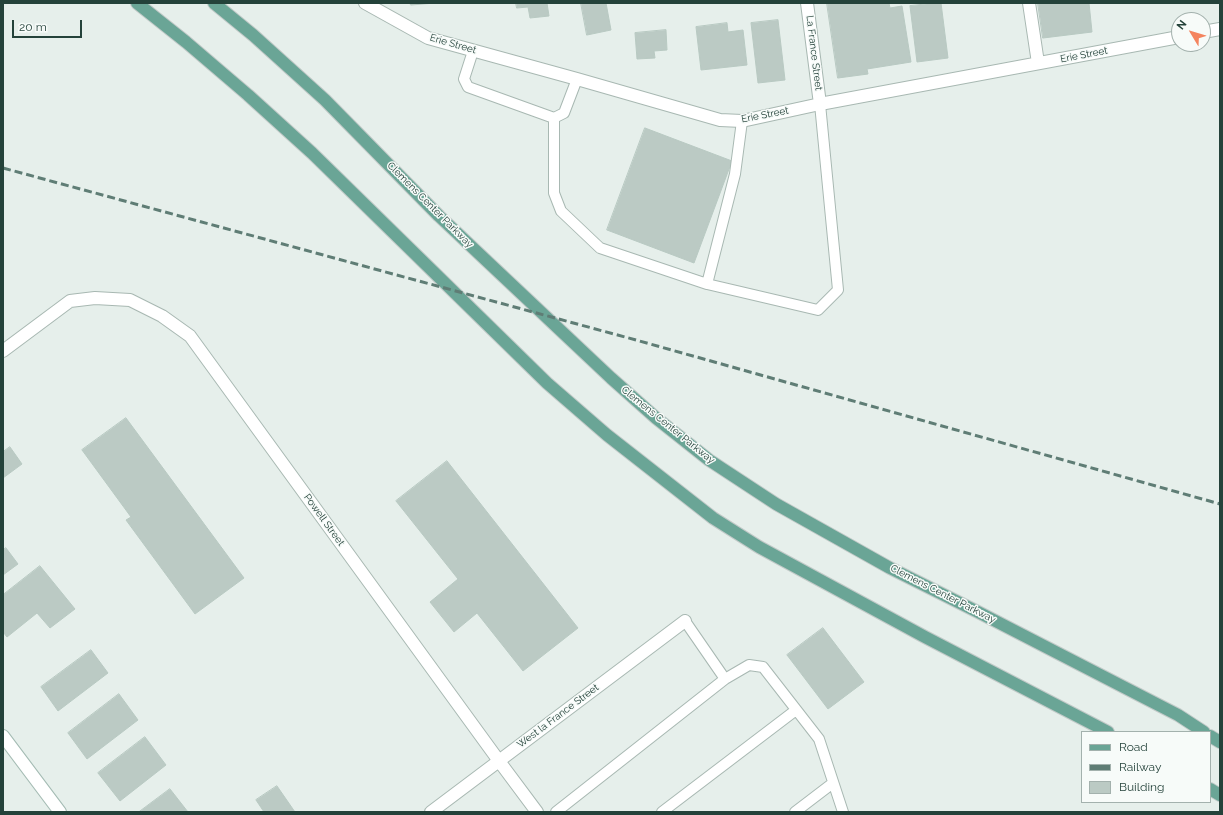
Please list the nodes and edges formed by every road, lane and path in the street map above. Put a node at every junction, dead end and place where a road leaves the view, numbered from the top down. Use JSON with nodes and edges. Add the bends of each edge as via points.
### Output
{"nodes":[{"id":1,"x":137,"y":3,"type":"edge"},
{"id":2,"x":214,"y":3,"type":"edge"},
{"id":3,"x":365,"y":3,"type":"edge"},
{"id":4,"x":807,"y":3,"type":"edge"},
{"id":5,"x":1030,"y":3,"type":"edge"},
{"id":6,"x":1171,"y":38,"type":"edge"},
{"id":7,"x":473,"y":51,"type":"junction"},
{"id":8,"x":1038,"y":63,"type":"junction"},
{"id":9,"x":577,"y":79,"type":"junction"},
{"id":10,"x":820,"y":104,"type":"junction"},
{"id":11,"x":554,"y":118,"type":"junction"},
{"id":12,"x":742,"y":121,"type":"junction"},
{"id":13,"x":707,"y":284,"type":"junction"},
{"id":14,"x":3,"y":351,"type":"edge"},
{"id":15,"x":685,"y":621,"type":"joint"},
{"id":16,"x":725,"y":679,"type":"junction"},
{"id":17,"x":796,"y":710,"type":"junction"},
{"id":18,"x":1106,"y":731,"type":"edge"},
{"id":19,"x":1202,"y":731,"type":"edge"},
{"id":20,"x":3,"y":736,"type":"edge"},
{"id":21,"x":1211,"y":737,"type":"edge"},
{"id":22,"x":1220,"y":742,"type":"edge"},
{"id":23,"x":499,"y":761,"type":"junction"},
{"id":24,"x":834,"y":783,"type":"junction"},
{"id":25,"x":1211,"y":790,"type":"edge"},
{"id":26,"x":1220,"y":795,"type":"edge"},
{"id":27,"x":60,"y":812,"type":"edge"},
{"id":28,"x":431,"y":812,"type":"edge"},
{"id":29,"x":537,"y":812,"type":"edge"},
{"id":30,"x":556,"y":812,"type":"edge"},
{"id":31,"x":662,"y":812,"type":"edge"},
{"id":32,"x":795,"y":812,"type":"edge"},
{"id":33,"x":843,"y":812,"type":"edge"}],
"edges":[{"from":1,"to":18,"type":"main road","via":[[248,95],[312,153],[547,384],[713,518],[759,547]]},
{"from":2,"to":19,"type":"main road","name":"Clemens Center Parkway","via":[[324,100],[439,216],[611,378],[709,460],[776,504],[890,568],[1178,716]]},
{"from":3,"to":7,"type":"street","name":"Erie Street","via":[[428,38]]},
{"from":4,"to":10,"type":"street","name":"La France Street"},
{"from":5,"to":8,"type":"street"},
{"from":6,"to":8,"type":"street","name":"Erie Street"},
{"from":7,"to":9,"type":"street","name":"Erie Street"},
{"from":7,"to":11,"type":"lane","via":[[464,79],[468,87]]},
{"from":8,"to":10,"type":"street","name":"Erie Street"},
{"from":9,"to":11,"type":"lane","via":[[564,113]]},
{"from":9,"to":12,"type":"street","name":"Erie Street","via":[[720,120]]},
{"from":10,"to":12,"type":"street","name":"Erie Street"},
{"from":10,"to":13,"type":"lane","via":[[838,290],[818,310]]},
{"from":11,"to":13,"type":"lane","via":[[554,193],[561,211],[600,248]]},
{"from":12,"to":13,"type":"lane","via":[[735,174]]},
{"from":14,"to":23,"type":"street","name":"Powell Street","via":[[70,300],[94,298],[130,300],[162,316],[190,336]]},
{"from":15,"to":16,"type":"lane"},
{"from":15,"to":23,"type":"street","name":"West la France Street"},
{"from":16,"to":17,"type":"lane","via":[[749,665],[763,667]]},
{"from":16,"to":30,"type":"lane"},
{"from":17,"to":24,"type":"lane","via":[[819,739]]},
{"from":17,"to":31,"type":"lane"},
{"from":20,"to":27,"type":"street"},
{"from":21,"to":22,"type":"main road"},
{"from":23,"to":28,"type":"street","name":"West la France Street"},
{"from":23,"to":29,"type":"street","name":"Powell Street"},
{"from":24,"to":32,"type":"lane"},
{"from":24,"to":33,"type":"lane"},
{"from":25,"to":26,"type":"main road"}]}
